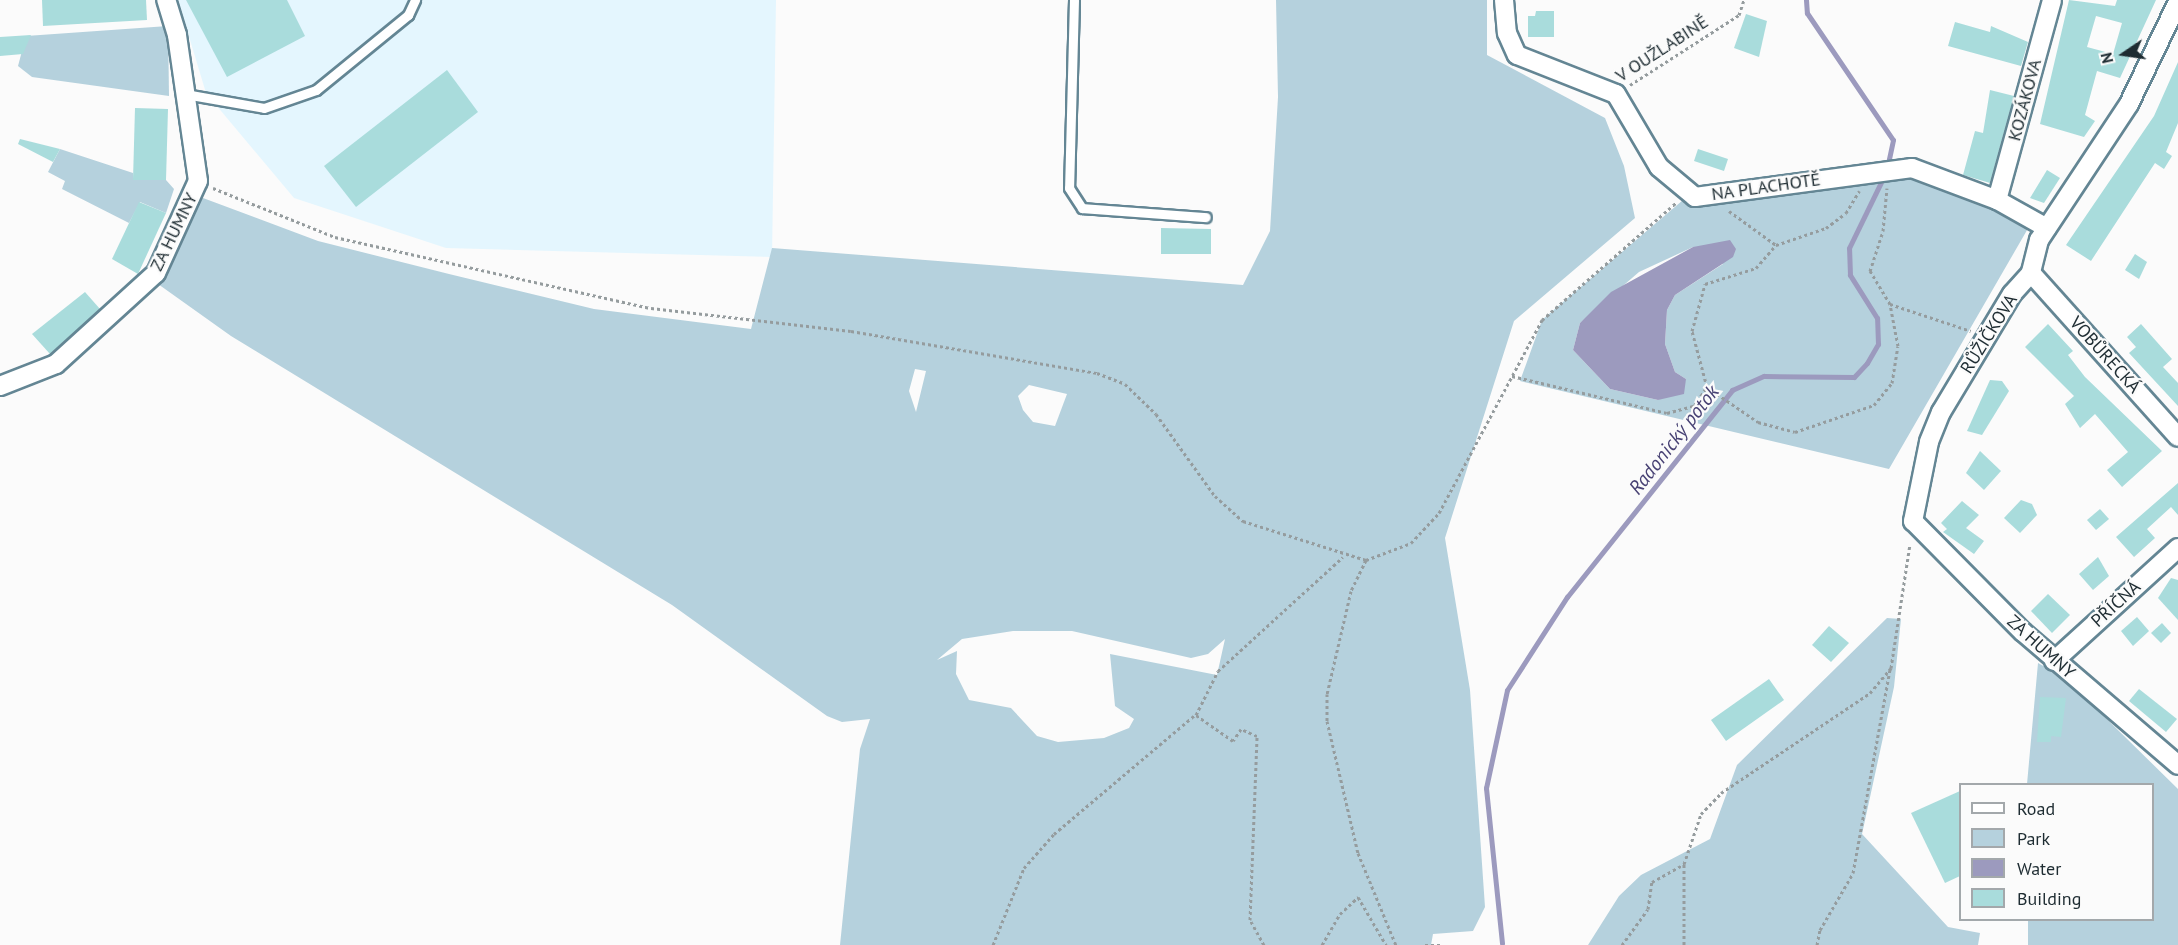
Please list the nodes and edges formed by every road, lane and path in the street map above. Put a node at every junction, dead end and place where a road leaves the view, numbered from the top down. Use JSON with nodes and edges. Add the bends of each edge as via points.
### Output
{"nodes":[{"id":1,"x":166,"y":0,"type":"edge"},
{"id":2,"x":416,"y":0,"type":"edge"},
{"id":3,"x":1074,"y":0,"type":"edge"},
{"id":4,"x":1504,"y":0,"type":"edge"},
{"id":5,"x":1744,"y":0,"type":"edge"},
{"id":6,"x":2052,"y":0,"type":"edge"},
{"id":7,"x":2178,"y":2,"type":"edge"},
{"id":8,"x":184,"y":94,"type":"junction"},
{"id":9,"x":1616,"y":94,"type":"junction"},
{"id":10,"x":1878,"y":172,"type":"junction"},
{"id":11,"x":198,"y":181,"type":"junction"},
{"id":12,"x":1695,"y":197,"type":"junction"},
{"id":13,"x":1997,"y":200,"type":"junction"},
{"id":14,"x":1718,"y":209,"type":"dead end"},
{"id":15,"x":1206,"y":217,"type":"dead end"},
{"id":16,"x":2047,"y":228,"type":"junction"},
{"id":17,"x":1776,"y":245,"type":"junction"},
{"id":18,"x":2031,"y":273,"type":"junction"},
{"id":19,"x":1890,"y":304,"type":"junction"},
{"id":20,"x":1987,"y":337,"type":"junction"},
{"id":21,"x":1512,"y":376,"type":"junction"},
{"id":22,"x":0,"y":386,"type":"edge"},
{"id":23,"x":1707,"y":387,"type":"junction"},
{"id":24,"x":2178,"y":437,"type":"edge"},
{"id":25,"x":1913,"y":521,"type":"junction"},
{"id":26,"x":2178,"y":548,"type":"edge"},
{"id":27,"x":1344,"y":557,"type":"junction"},
{"id":28,"x":1366,"y":560,"type":"junction"},
{"id":29,"x":2054,"y":661,"type":"junction"},
{"id":30,"x":1891,"y":668,"type":"junction"},
{"id":31,"x":1196,"y":715,"type":"junction"},
{"id":32,"x":2178,"y":765,"type":"edge"},
{"id":33,"x":1684,"y":864,"type":"junction"},
{"id":34,"x":993,"y":945,"type":"edge"},
{"id":35,"x":1264,"y":945,"type":"edge"},
{"id":36,"x":1322,"y":945,"type":"edge"},
{"id":37,"x":1386,"y":945,"type":"edge"},
{"id":38,"x":1396,"y":945,"type":"edge"},
{"id":39,"x":1425,"y":945,"type":"edge"},
{"id":40,"x":1443,"y":945,"type":"edge"},
{"id":41,"x":1622,"y":945,"type":"edge"},
{"id":42,"x":1684,"y":945,"type":"edge"},
{"id":43,"x":1818,"y":945,"type":"edge"}],
"edges":[{"from":1,"to":8,"type":"street","name":"ZA HUMNY"},
{"from":2,"to":8,"type":"lane","via":[[408,15],[316,90],[264,108]]},
{"from":3,"to":15,"type":"lane","via":[[1069,188],[1082,208]]},
{"from":4,"to":9,"type":"street","via":[[1507,33],[1517,55]]},
{"from":5,"to":9,"type":"path","name":"V OUŽLABINĚ","via":[[1739,15]]},
{"from":6,"to":13,"type":"street","name":"KOZÁKOVA"},
{"from":7,"to":16,"type":"street","name":"RŮŽIČKOVA","via":[[2128,104]]},
{"from":8,"to":11,"type":"street","name":"ZA HUMNY"},
{"from":9,"to":12,"type":"street","name":"NA PLACHOTĚ","via":[[1659,167],[1674,185]]},
{"from":10,"to":12,"type":"street","name":"NA PLACHOTĚ"},
{"from":10,"to":13,"type":"street","name":"NA PLACHOTĚ","via":[[1912,168]]},
{"from":10,"to":17,"type":"path","via":[[1837,220]]},
{"from":10,"to":19,"type":"path","via":[[1883,231],[1870,271]]},
{"from":11,"to":22,"type":"street","name":"ZA HUMNY","via":[[156,273],[56,364]]},
{"from":11,"to":27,"type":"path","via":[[276,218],[335,237],[531,283],[651,308],[851,331],[1097,373],[1125,384],[1149,407],[1215,496],[1243,521]]},
{"from":12,"to":21,"type":"path","via":[[1677,202],[1550,312]]},
{"from":13,"to":16,"type":"street","name":"NA PLACHOTĚ"},
{"from":14,"to":17,"type":"path","via":[[1726,208]]},
{"from":16,"to":18,"type":"street","name":"RŮŽIČKOVA"},
{"from":17,"to":23,"type":"path","via":[[1756,268],[1705,284],[1692,331]]},
{"from":18,"to":20,"type":"street","name":"RŮŽIČKOVA","via":[[2012,294]]},
{"from":18,"to":24,"type":"street","name":"VOBŮRECKÁ"},
{"from":19,"to":20,"type":"path"},
{"from":19,"to":23,"type":"path","via":[[1898,331],[1896,367],[1886,396],[1874,405],[1795,432],[1771,428]]},
{"from":20,"to":25,"type":"street","name":"RŮŽIČKOVA","via":[[1929,442]]},
{"from":21,"to":23,"type":"path","via":[[1667,413],[1694,406]]},
{"from":21,"to":28,"type":"path","via":[[1439,513],[1411,543]]},
{"from":25,"to":29,"type":"street","name":"ZA HUMNY"},
{"from":25,"to":30,"type":"path"},
{"from":26,"to":29,"type":"street","name":"PŘÍČNÁ"},
{"from":27,"to":28,"type":"path"},
{"from":27,"to":31,"type":"path","via":[[1218,671]]},
{"from":28,"to":38,"type":"path","via":[[1351,591],[1327,694],[1326,721],[1358,852]]},
{"from":29,"to":32,"type":"street","name":"ZA HUMNY"},
{"from":30,"to":33,"type":"path","via":[[1870,693],[1721,793],[1701,814]]},
{"from":30,"to":43,"type":"path","via":[[1853,873],[1820,930]]},
{"from":31,"to":34,"type":"path","via":[[1054,834],[1024,868]]},
{"from":31,"to":35,"type":"path","via":[[1233,741],[1242,729],[1257,736],[1250,920]]},
{"from":33,"to":41,"type":"path","via":[[1652,882],[1648,909]]},
{"from":33,"to":42,"type":"path"},
{"from":36,"to":37,"type":"path","via":[[1340,914],[1358,897]]},
{"from":39,"to":40,"type":"path"}]}
